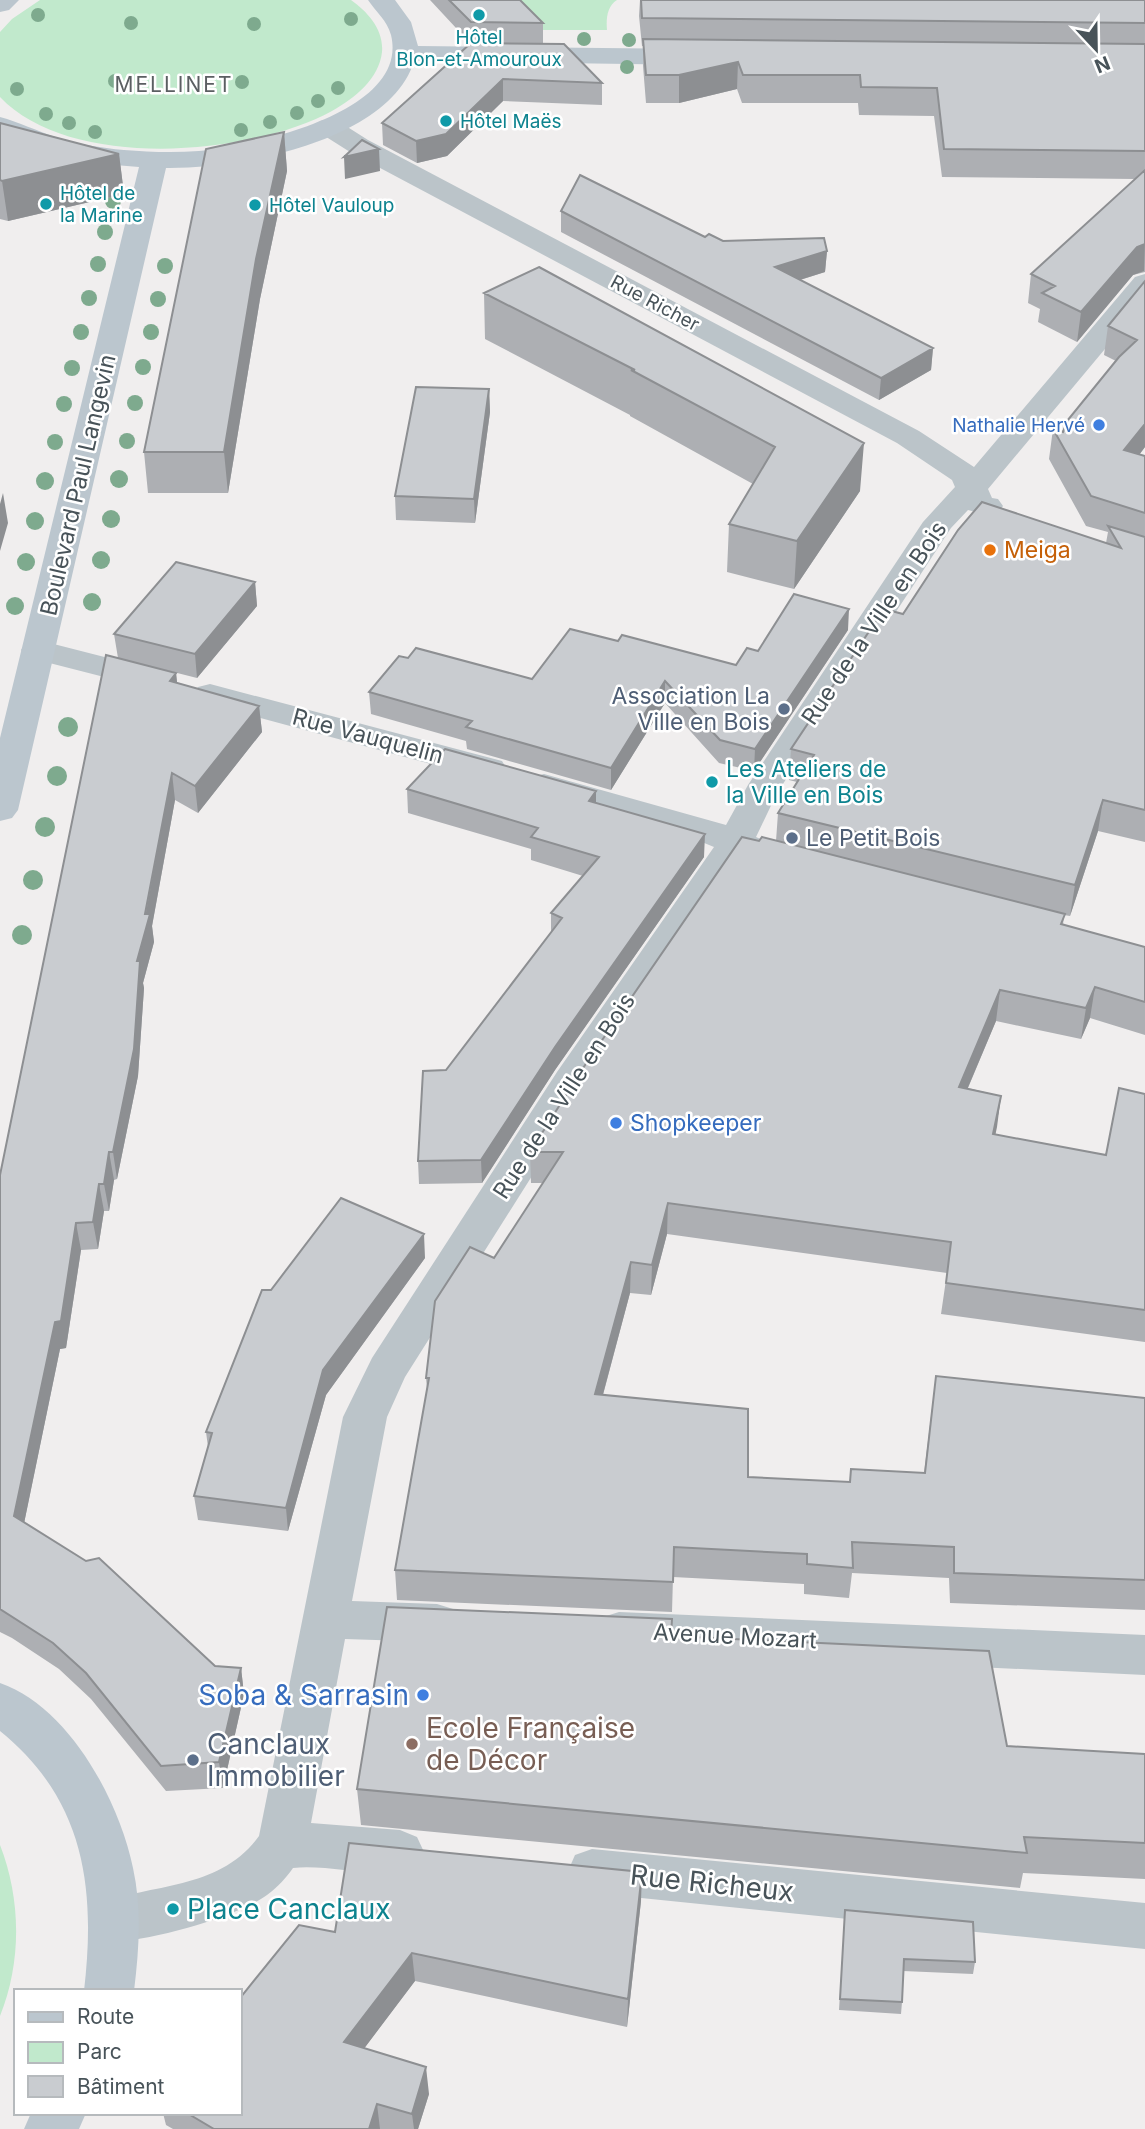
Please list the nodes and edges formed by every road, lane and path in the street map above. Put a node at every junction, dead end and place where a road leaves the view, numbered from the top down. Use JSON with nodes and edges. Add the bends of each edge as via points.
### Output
{"nodes":[{"id":1,"x":7,"y":0,"type":"edge"},
{"id":2,"x":380,"y":0,"type":"edge"},
{"id":3,"x":0,"y":5,"type":"edge"},
{"id":4,"x":405,"y":53,"type":"junction"},
{"id":5,"x":719,"y":57,"type":"edge"},
{"id":6,"x":0,"y":125,"type":"edge"},
{"id":7,"x":329,"y":127,"type":"junction"},
{"id":8,"x":155,"y":160,"type":"junction"},
{"id":9,"x":1145,"y":283,"type":"edge"},
{"id":10,"x":971,"y":489,"type":"junction"},
{"id":11,"x":1017,"y":516,"type":"edge"},
{"id":12,"x":38,"y":650,"type":"junction"},
{"id":13,"x":0,"y":810,"type":"edge"},
{"id":14,"x":736,"y":842,"type":"junction"},
{"id":15,"x":789,"y":862,"type":"edge"},
{"id":16,"x":325,"y":1619,"type":"junction"},
{"id":17,"x":477,"y":1625,"type":"edge"},
{"id":18,"x":574,"y":1629,"type":"edge"},
{"id":19,"x":1145,"y":1654,"type":"edge"},
{"id":20,"x":0,"y":1703,"type":"edge"},
{"id":21,"x":280,"y":1847,"type":"junction"},
{"id":22,"x":442,"y":1856,"type":"edge"},
{"id":23,"x":552,"y":1867,"type":"edge"},
{"id":24,"x":116,"y":1920,"type":"junction"},
{"id":25,"x":1145,"y":1926,"type":"edge"},
{"id":26,"x":109,"y":1989,"type":"edge"}],
"edges":[{"from":1,"to":3,"type":"street"},
{"from":2,"to":4,"type":"street","via":[[404,34]]},
{"from":4,"to":5,"type":"street"},
{"from":4,"to":7,"type":"street","via":[[388,88]]},
{"from":6,"to":8,"type":"street","via":[[75,151]]},
{"from":7,"to":8,"type":"street","via":[[300,139],[234,154]]},
{"from":7,"to":10,"type":"street","name":"Rue Richer","via":[[908,437],[965,475]]},
{"from":8,"to":12,"type":"street","name":"Boulevard Paul Langevin"},
{"from":9,"to":10,"type":"street","name":"Rue de la Ville en Bois"},
{"from":10,"to":11,"type":"street","name":"Rue Richer","via":[[980,504]]},
{"from":10,"to":14,"type":"street","name":"Rue de la Ville en Bois","via":[[939,522],[760,793]]},
{"from":12,"to":13,"type":"street","name":"Boulevard Paul Langevin"},
{"from":12,"to":14,"type":"street","name":"Rue Vauquelin","via":[[391,741]]},
{"from":14,"to":15,"type":"street","name":"Rue Vauquelin"},
{"from":14,"to":16,"type":"street","name":"Rue de la Ville en Bois","via":[[571,1082],[387,1370],[365,1417]]},
{"from":16,"to":17,"type":"street"},
{"from":16,"to":21,"type":"street","name":"Rue de la Ville en Bois"},
{"from":18,"to":19,"type":"street","name":"Avenue Mozart"},
{"from":20,"to":24,"type":"street","via":[[46,1743],[85,1799],[109,1865]]},
{"from":21,"to":22,"type":"street","via":[[318,1844]]},
{"from":21,"to":24,"type":"street","name":"Rue de la Ville en Bois","via":[[259,1875],[222,1894]]},
{"from":23,"to":25,"type":"street","name":"Rue Richeux"},
{"from":24,"to":26,"type":"street"}]}
